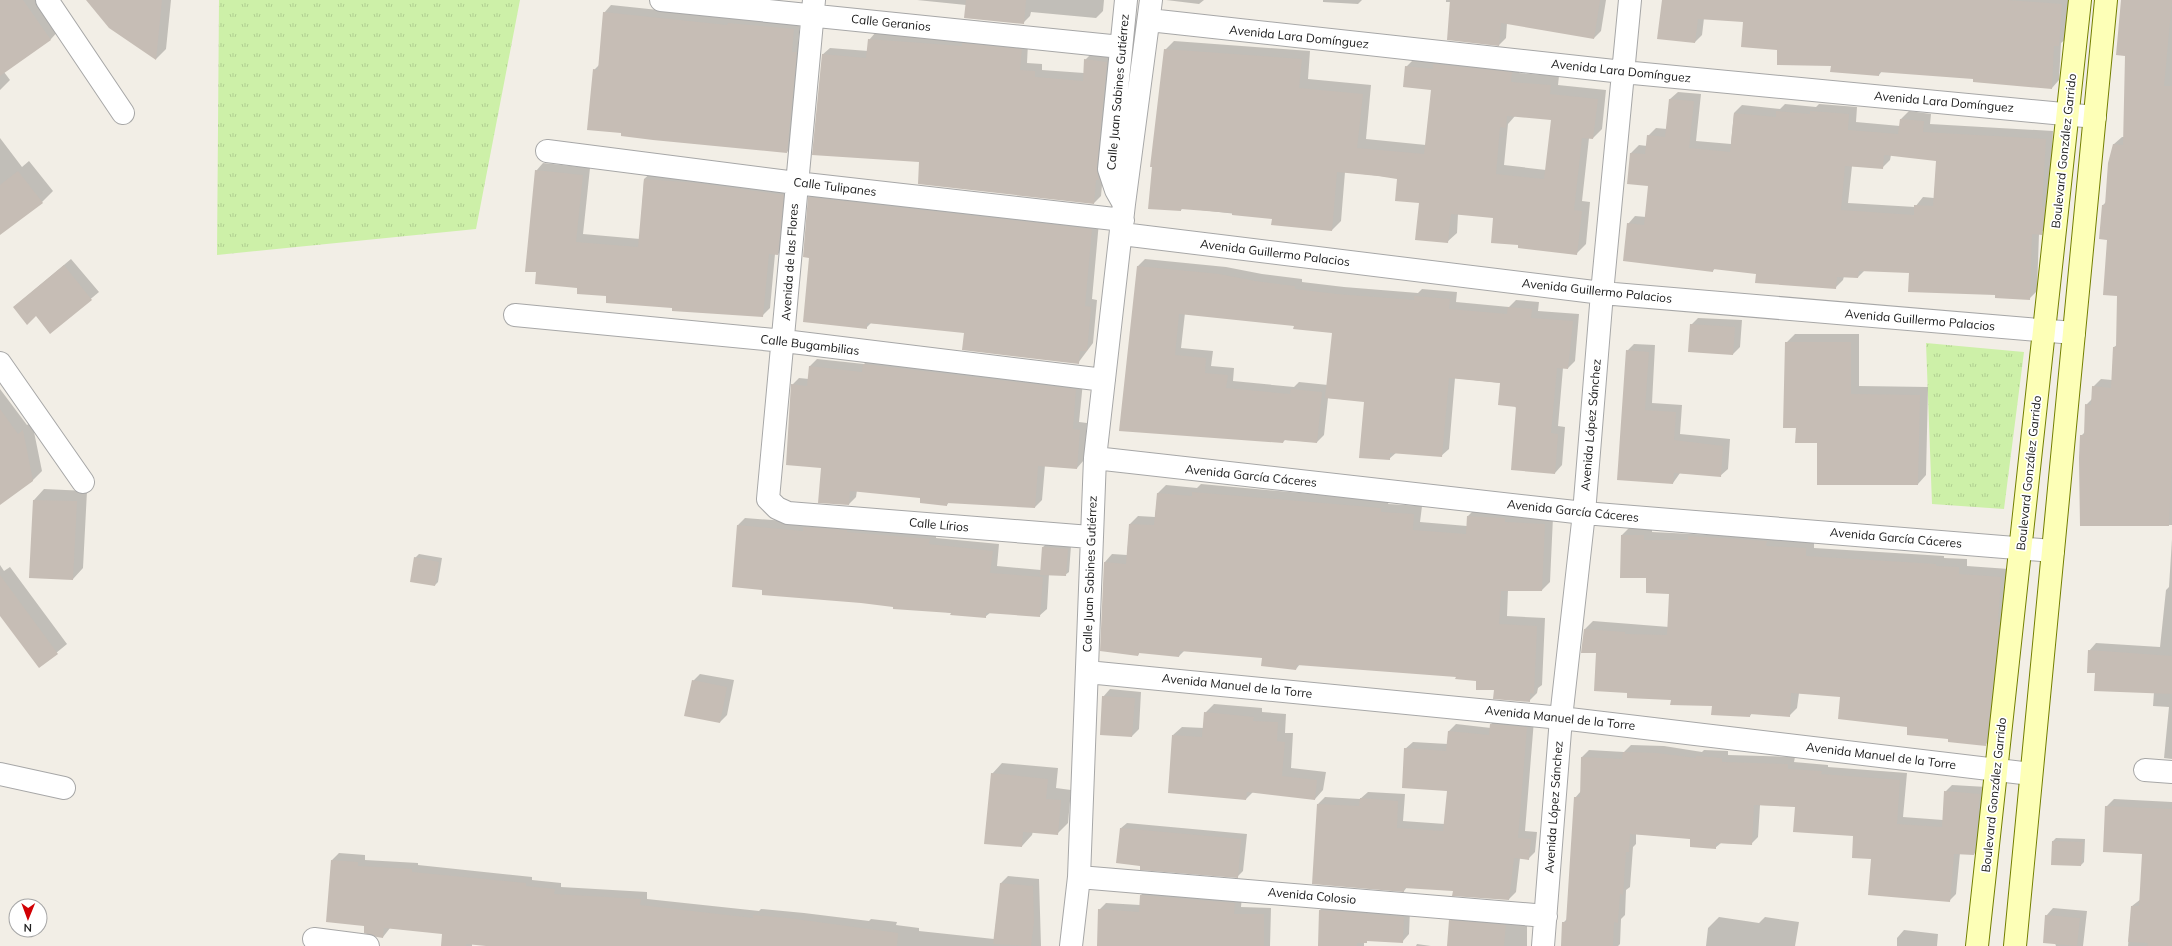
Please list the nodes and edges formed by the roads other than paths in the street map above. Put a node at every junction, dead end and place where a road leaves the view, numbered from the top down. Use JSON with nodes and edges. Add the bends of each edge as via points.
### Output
{"nodes":[{"id":1,"x":47,"y":0,"type":"edge"},
{"id":2,"x":661,"y":0,"type":"edge"},
{"id":3,"x":1126,"y":0,"type":"edge"},
{"id":4,"x":1630,"y":0,"type":"edge"},
{"id":5,"x":2080,"y":0,"type":"edge"},
{"id":6,"x":2106,"y":0,"type":"edge"},
{"id":7,"x":813,"y":8,"type":"edge"},
{"id":8,"x":1150,"y":10,"type":"edge"},
{"id":9,"x":1121,"y":47,"type":"junction"},
{"id":10,"x":1623,"y":72,"type":"junction"},
{"id":11,"x":123,"y":113,"type":"dead end"},
{"id":12,"x":2068,"y":114,"type":"junction"},
{"id":13,"x":2095,"y":116,"type":"junction"},
{"id":14,"x":547,"y":151,"type":"dead end"},
{"id":15,"x":796,"y":183,"type":"junction"},
{"id":16,"x":1123,"y":219,"type":"junction"},
{"id":17,"x":1602,"y":293,"type":"junction"},
{"id":18,"x":516,"y":315,"type":"dead end"},
{"id":19,"x":2044,"y":330,"type":"junction"},
{"id":20,"x":2074,"y":333,"type":"junction"},
{"id":21,"x":784,"y":341,"type":"junction"},
{"id":22,"x":0,"y":363,"type":"edge"},
{"id":23,"x":1104,"y":380,"type":"junction"},
{"id":24,"x":1094,"y":458,"type":"junction"},
{"id":25,"x":83,"y":482,"type":"dead end"},
{"id":26,"x":788,"y":513,"type":"joint"},
{"id":27,"x":1584,"y":513,"type":"junction"},
{"id":28,"x":1090,"y":538,"type":"junction"},
{"id":29,"x":2020,"y":548,"type":"junction"},
{"id":30,"x":2053,"y":551,"type":"junction"},
{"id":31,"x":1087,"y":672,"type":"junction"},
{"id":32,"x":1561,"y":718,"type":"junction"},
{"id":33,"x":1997,"y":770,"type":"junction"},
{"id":34,"x":2145,"y":770,"type":"dead end"},
{"id":35,"x":2172,"y":772,"type":"edge"},
{"id":36,"x":0,"y":774,"type":"edge"},
{"id":37,"x":2032,"y":774,"type":"junction"},
{"id":38,"x":64,"y":788,"type":"dead end"},
{"id":39,"x":1079,"y":877,"type":"junction"},
{"id":40,"x":1546,"y":916,"type":"junction"},
{"id":41,"x":314,"y":939,"type":"dead end"},
{"id":42,"x":368,"y":946,"type":"edge"},
{"id":43,"x":1071,"y":946,"type":"edge"},
{"id":44,"x":1543,"y":946,"type":"edge"},
{"id":45,"x":1977,"y":946,"type":"edge"},
{"id":46,"x":2015,"y":946,"type":"edge"}],
"edges":[{"from":1,"to":11,"type":"street"},
{"from":2,"to":7,"type":"street","name":"Calle Geranios"},
{"from":3,"to":9,"type":"street","name":"Calle Juan Sabines Gutiérrez"},
{"from":4,"to":10,"type":"street","name":"Avenida López Sánchez"},
{"from":5,"to":12,"type":"street","name":"Boulevard González Garrido"},
{"from":6,"to":13,"type":"street"},
{"from":7,"to":9,"type":"street","name":"Calle Geranios"},
{"from":7,"to":15,"type":"street","name":"Avenida de las Flores"},
{"from":8,"to":10,"type":"street","name":"Avenida Lara Domínguez"},
{"from":8,"to":16,"type":"street","name":"Calle Juan Sabines Gutiérrez"},
{"from":9,"to":16,"type":"street","name":"Calle Juan Sabines Gutiérrez","via":[[1109,169]]},
{"from":10,"to":12,"type":"street","name":"Avenida Lara Domínguez"},
{"from":10,"to":17,"type":"street","name":"Avenida López Sánchez"},
{"from":12,"to":13,"type":"street","name":"Avenida Lara Domínguez"},
{"from":12,"to":19,"type":"street","name":"Boulevard González Garrido"},
{"from":13,"to":20,"type":"street"},
{"from":14,"to":15,"type":"street","name":"Calle Tulipanes"},
{"from":15,"to":16,"type":"street","name":"Calle Tulipanes"},
{"from":15,"to":21,"type":"street","name":"Avenida de las Flores"},
{"from":16,"to":17,"type":"street","name":"Avenida Guillermo Palacios"},
{"from":16,"to":23,"type":"street","name":"Calle Juan Sabines Gutiérrez"},
{"from":17,"to":19,"type":"street","name":"Avenida Guillermo Palacios"},
{"from":17,"to":27,"type":"street","name":"Avenida López Sánchez"},
{"from":18,"to":21,"type":"street","name":"Calle Bugambilias"},
{"from":19,"to":20,"type":"street","name":"Avenida Guillermo Palacios"},
{"from":19,"to":29,"type":"street","name":"Boulevard González Garrido"},
{"from":20,"to":30,"type":"street"},
{"from":21,"to":23,"type":"street","name":"Calle Bugambilias"},
{"from":21,"to":26,"type":"street","name":"Avenida de las Flores","via":[[768,499],[776,508]]},
{"from":22,"to":25,"type":"street"},
{"from":23,"to":24,"type":"street","name":"Calle Juan Sabines Gutiérrez"},
{"from":24,"to":27,"type":"street","name":"Avenida García Cáceres"},
{"from":24,"to":28,"type":"street","name":"Calle Juan Sabines Gutiérrez"},
{"from":26,"to":28,"type":"street","name":"Calle Lírios"},
{"from":27,"to":29,"type":"street","name":"Avenida García Cáceres"},
{"from":27,"to":32,"type":"street","name":"Avenida López Sánchez"},
{"from":28,"to":31,"type":"street","name":"Calle Juan Sabines Gutiérrez"},
{"from":29,"to":30,"type":"street","name":"Avenida García Cáceres"},
{"from":29,"to":33,"type":"street","name":"Boulevard González Garrido"},
{"from":30,"to":37,"type":"street"},
{"from":31,"to":32,"type":"street","name":"Avenida Manuel de la Torre"},
{"from":31,"to":39,"type":"street","name":"Calle Juan Sabines Gutiérrez"},
{"from":32,"to":33,"type":"street","name":"Avenida Manuel de la Torre"},
{"from":32,"to":40,"type":"street","name":"Avenida López Sánchez"},
{"from":33,"to":37,"type":"street","name":"Avenida Manuel de la Torre"},
{"from":33,"to":45,"type":"street","name":"Boulevard González Garrido"},
{"from":34,"to":35,"type":"street"},
{"from":36,"to":38,"type":"street"},
{"from":37,"to":46,"type":"street"},
{"from":39,"to":40,"type":"street","name":"Avenida Colosio"},
{"from":39,"to":43,"type":"street","name":"Calle Juan Sabines Gutiérrez"},
{"from":40,"to":44,"type":"street","name":"Avenida López Sánchez"},
{"from":41,"to":42,"type":"street"}]}
